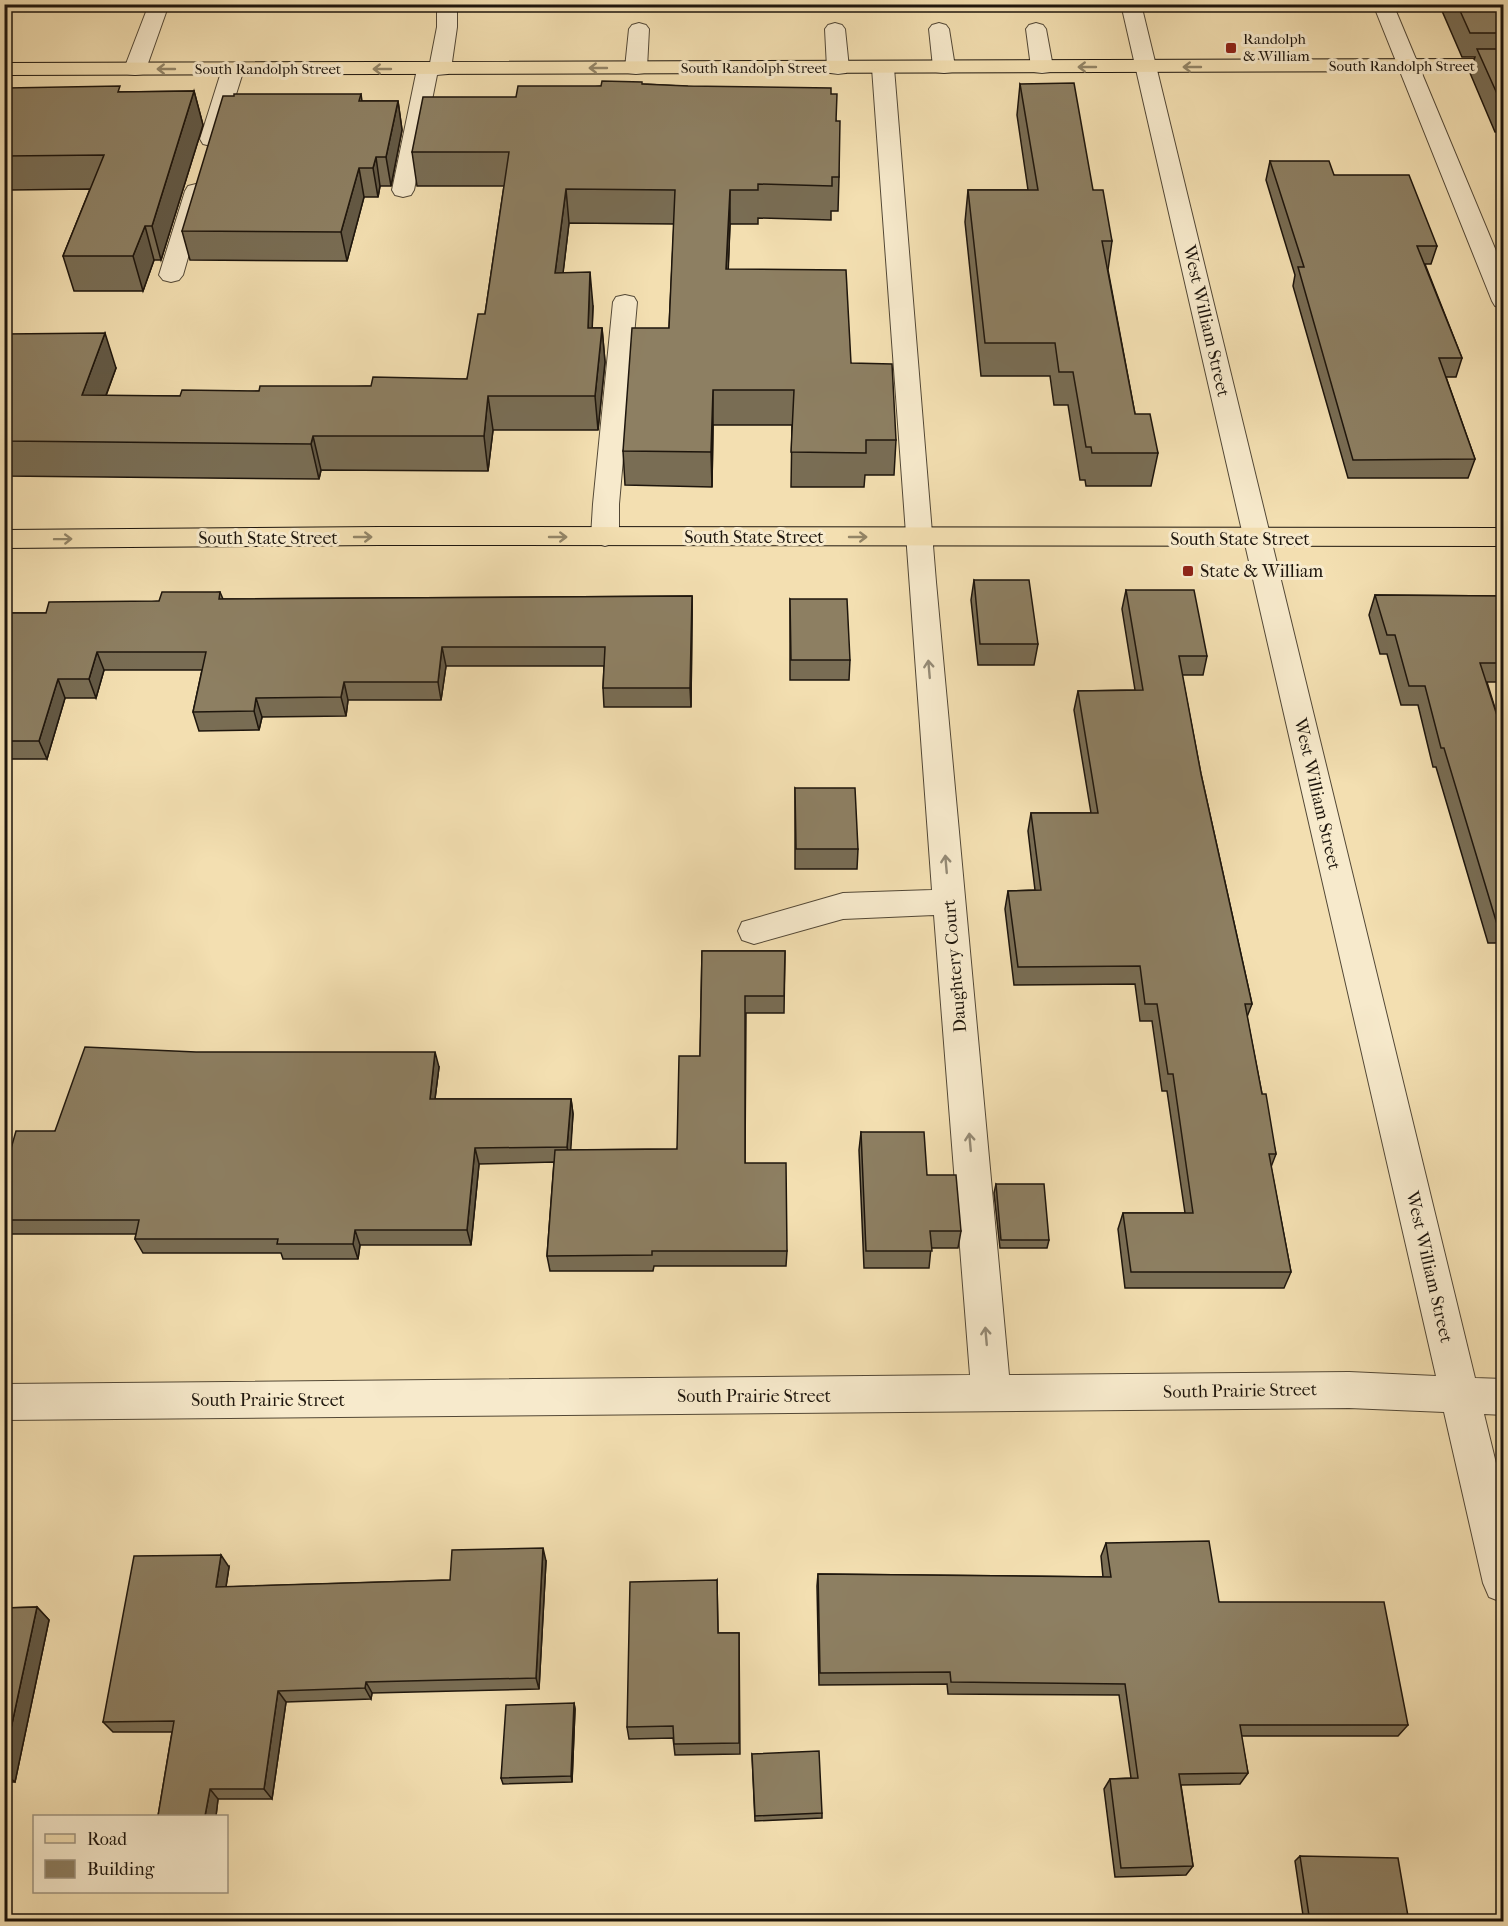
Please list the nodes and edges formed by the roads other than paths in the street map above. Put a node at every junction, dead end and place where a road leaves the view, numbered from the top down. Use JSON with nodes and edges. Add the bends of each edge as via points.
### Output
{"nodes":[{"id":1,"x":159,"y":4,"type":"edge"},
{"id":2,"x":447,"y":4,"type":"edge"},
{"id":3,"x":1131,"y":4,"type":"edge"},
{"id":4,"x":1383,"y":4,"type":"edge"},
{"id":5,"x":639,"y":29,"type":"dead end"},
{"id":6,"x":835,"y":29,"type":"dead end"},
{"id":7,"x":939,"y":29,"type":"dead end"},
{"id":8,"x":1036,"y":29,"type":"dead end"},
{"id":9,"x":1503,"y":65,"type":"edge"},
{"id":10,"x":1410,"y":66,"type":"junction"},
{"id":11,"x":944,"y":67,"type":"junction"},
{"id":12,"x":1042,"y":67,"type":"junction"},
{"id":13,"x":1146,"y":67,"type":"junction"},
{"id":14,"x":636,"y":68,"type":"junction"},
{"id":15,"x":838,"y":68,"type":"junction"},
{"id":16,"x":883,"y":68,"type":"junction"},
{"id":17,"x":4,"y":69,"type":"edge"},
{"id":18,"x":135,"y":69,"type":"junction"},
{"id":19,"x":233,"y":69,"type":"junction"},
{"id":20,"x":434,"y":69,"type":"junction"},
{"id":21,"x":403,"y":190,"type":"dead end"},
{"id":22,"x":171,"y":275,"type":"dead end"},
{"id":23,"x":1503,"y":301,"type":"edge"},
{"id":24,"x":625,"y":302,"type":"dead end"},
{"id":25,"x":605,"y":537,"type":"junction"},
{"id":26,"x":918,"y":537,"type":"junction"},
{"id":27,"x":1503,"y":537,"type":"edge"},
{"id":28,"x":4,"y":539,"type":"edge"},
{"id":29,"x":1257,"y":539,"type":"junction"},
{"id":30,"x":949,"y":902,"type":"junction"},
{"id":31,"x":754,"y":931,"type":"dead end"},
{"id":32,"x":992,"y":1394,"type":"junction"},
{"id":33,"x":1459,"y":1395,"type":"junction"},
{"id":34,"x":1503,"y":1397,"type":"edge"},
{"id":35,"x":4,"y":1402,"type":"edge"},
{"id":36,"x":1503,"y":1583,"type":"edge"}],
"edges":[{"from":1,"to":18,"type":"street"},
{"from":2,"to":20,"type":"street","via":[[447,27]]},
{"from":3,"to":13,"type":"street","name":"West William Street"},
{"from":4,"to":10,"type":"street"},
{"from":5,"to":14,"type":"street"},
{"from":6,"to":15,"type":"street"},
{"from":7,"to":11,"type":"street"},
{"from":8,"to":12,"type":"street"},
{"from":9,"to":10,"type":"main road","name":"South Randolph Street"},
{"from":10,"to":13,"type":"main road","name":"South Randolph Street","one_way":true},
{"from":10,"to":23,"type":"street"},
{"from":11,"to":12,"type":"main road","name":"South Randolph Street"},
{"from":11,"to":16,"type":"main road","name":"South Randolph Street"},
{"from":13,"to":12,"type":"main road","name":"South Randolph Street","one_way":true},
{"from":13,"to":29,"type":"street","name":"West William Street"},
{"from":14,"to":15,"type":"main road","name":"South Randolph Street"},
{"from":14,"to":20,"type":"main road","name":"South Randolph Street","one_way":true},
{"from":15,"to":16,"type":"main road","name":"South Randolph Street"},
{"from":16,"to":26,"type":"street","name":"Daughtery Court"},
{"from":17,"to":18,"type":"main road","name":"South Randolph Street"},
{"from":19,"to":18,"type":"main road","name":"South Randolph Street","one_way":true},
{"from":20,"to":19,"type":"main road","name":"South Randolph Street","one_way":true},
{"from":19,"to":22,"type":"street"},
{"from":20,"to":21,"type":"street"},
{"from":24,"to":25,"type":"street"},
{"from":25,"to":26,"type":"main road","name":"South State Street","one_way":true},
{"from":28,"to":25,"type":"main road","name":"South State Street","one_way":true},
{"from":26,"to":29,"type":"main road","name":"South State Street"},
{"from":30,"to":26,"type":"street","name":"Daughtery Court","one_way":true},
{"from":27,"to":29,"type":"main road","name":"South State Street"},
{"from":29,"to":33,"type":"street","name":"West William Street"},
{"from":30,"to":31,"type":"street","via":[[843,906]]},
{"from":32,"to":30,"type":"street","name":"Daughtery Court","one_way":true},
{"from":32,"to":33,"type":"street","name":"South Prairie Street","via":[[1370,1390]]},
{"from":32,"to":35,"type":"street","name":"South Prairie Street"},
{"from":33,"to":34,"type":"street","name":"South Prairie Street"},
{"from":33,"to":36,"type":"street","name":"West William Street"}]}
